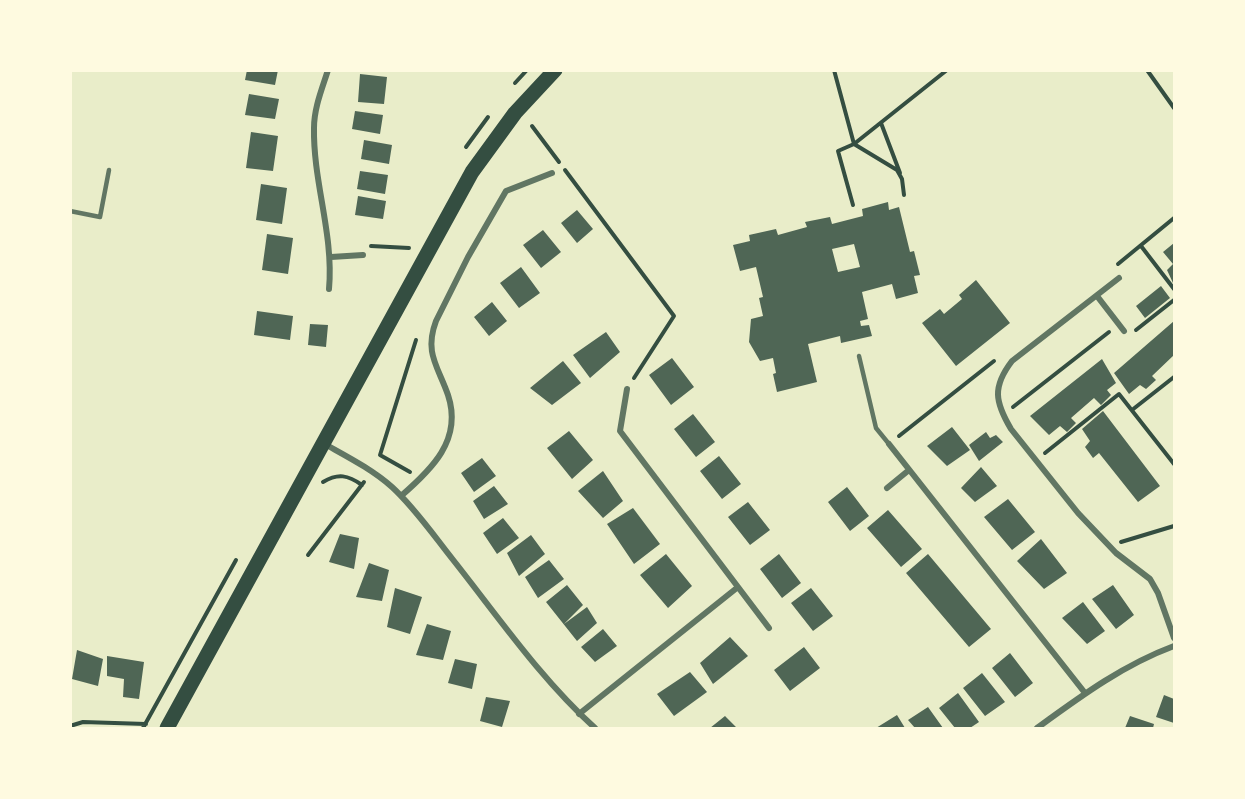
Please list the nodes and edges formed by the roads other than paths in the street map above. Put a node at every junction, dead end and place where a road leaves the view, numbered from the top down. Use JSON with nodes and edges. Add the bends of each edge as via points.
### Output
{"nodes":[{"id":1,"x":328,"y":70,"type":"edge"},
{"id":2,"x":555,"y":70,"type":"edge"},
{"id":3,"x":109,"y":170,"type":"dead end"},
{"id":4,"x":552,"y":173,"type":"dead end"},
{"id":5,"x":70,"y":211,"type":"edge"},
{"id":6,"x":363,"y":255,"type":"road end"},
{"id":7,"x":331,"y":257,"type":"junction"},
{"id":8,"x":1119,"y":278,"type":"dead end"},
{"id":9,"x":329,"y":289,"type":"dead end"},
{"id":10,"x":1097,"y":296,"type":"junction"},
{"id":11,"x":1124,"y":331,"type":"road end"},
{"id":12,"x":859,"y":356,"type":"dead end"},
{"id":13,"x":627,"y":389,"type":"road end"},
{"id":14,"x":323,"y":443,"type":"junction"},
{"id":15,"x":889,"y":444,"type":"joint"},
{"id":16,"x":909,"y":470,"type":"junction"},
{"id":17,"x":887,"y":488,"type":"dead end"},
{"id":18,"x":401,"y":496,"type":"junction"},
{"id":19,"x":738,"y":587,"type":"junction"},
{"id":20,"x":769,"y":628,"type":"dead end"},
{"id":21,"x":1174,"y":638,"type":"edge"},
{"id":22,"x":1174,"y":646,"type":"edge"},
{"id":23,"x":1085,"y":693,"type":"junction"},
{"id":24,"x":579,"y":714,"type":"junction"},
{"id":25,"x":167,"y":729,"type":"edge"},
{"id":26,"x":595,"y":729,"type":"edge"},
{"id":27,"x":1037,"y":729,"type":"edge"}],
"edges":[{"from":1,"to":7,"type":"street","via":[[314,128]]},
{"from":2,"to":14,"type":"main road","via":[[515,113],[472,172]]},
{"from":3,"to":5,"type":"lane","via":[[100,217]]},
{"from":4,"to":18,"type":"street","via":[[506,191],[436,321],[430,346],[448,395],[453,425],[436,463]]},
{"from":6,"to":7,"type":"street"},
{"from":7,"to":9,"type":"street"},
{"from":8,"to":10,"type":"street"},
{"from":10,"to":11,"type":"street"},
{"from":10,"to":21,"type":"street","via":[[1012,362],[1002,374],[998,402],[1002,415],[1035,461],[1078,513],[1109,546],[1150,579]]},
{"from":12,"to":15,"type":"lane","via":[[876,428]]},
{"from":13,"to":19,"type":"street","via":[[620,431]]},
{"from":14,"to":18,"type":"street","via":[[370,471]]},
{"from":14,"to":25,"type":"main road"},
{"from":15,"to":16,"type":"street"},
{"from":16,"to":17,"type":"street"},
{"from":16,"to":23,"type":"street"},
{"from":18,"to":24,"type":"street"},
{"from":19,"to":20,"type":"street"},
{"from":19,"to":24,"type":"street"},
{"from":22,"to":23,"type":"street","via":[[1130,665]]},
{"from":23,"to":27,"type":"street"},
{"from":24,"to":26,"type":"street"}]}
